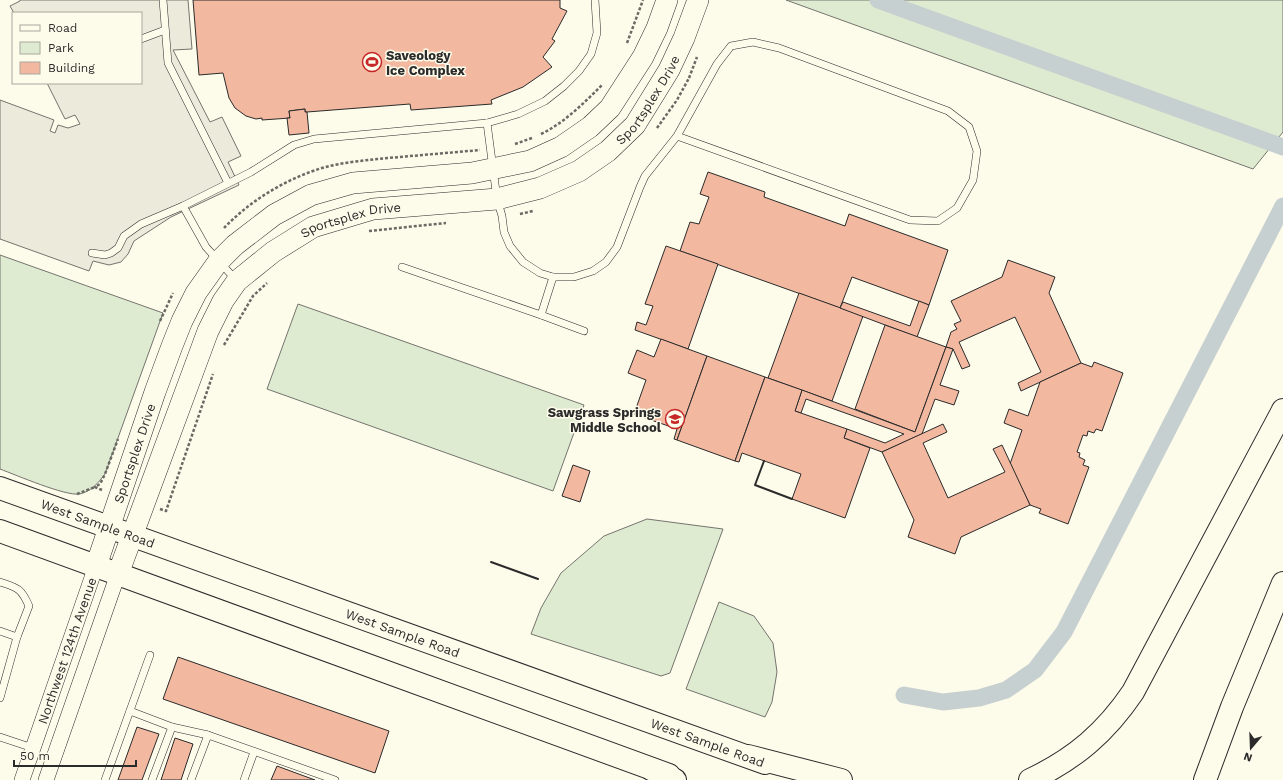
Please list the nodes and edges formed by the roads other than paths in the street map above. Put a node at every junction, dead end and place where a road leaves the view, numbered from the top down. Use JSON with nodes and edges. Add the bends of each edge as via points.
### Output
{"nodes":[{"id":1,"x":163,"y":0,"type":"edge"},
{"id":2,"x":596,"y":0,"type":"edge"},
{"id":3,"x":667,"y":0,"type":"edge"},
{"id":4,"x":698,"y":0,"type":"edge"},
{"id":5,"x":166,"y":30,"type":"junction"},
{"id":6,"x":142,"y":39,"type":"edge"},
{"id":7,"x":610,"y":108,"type":"junction"},
{"id":8,"x":487,"y":123,"type":"junction"},
{"id":9,"x":635,"y":125,"type":"junction"},
{"id":10,"x":677,"y":136,"type":"junction"},
{"id":11,"x":492,"y":159,"type":"junction"},
{"id":12,"x":228,"y":183,"type":"junction"},
{"id":13,"x":183,"y":206,"type":"junction"},
{"id":14,"x":500,"y":208,"type":"junction"},
{"id":15,"x":92,"y":253,"type":"dead end"},
{"id":16,"x":212,"y":255,"type":"junction"},
{"id":17,"x":402,"y":267,"type":"dead end"},
{"id":18,"x":554,"y":277,"type":"junction"},
{"id":19,"x":237,"y":282,"type":"junction"},
{"id":20,"x":541,"y":315,"type":"junction"},
{"id":21,"x":584,"y":331,"type":"dead end"},
{"id":22,"x":1283,"y":410,"type":"edge"},
{"id":23,"x":0,"y":488,"type":"edge"},
{"id":24,"x":109,"y":527,"type":"junction"},
{"id":25,"x":0,"y":531,"type":"edge"},
{"id":26,"x":133,"y":535,"type":"junction"},
{"id":27,"x":96,"y":566,"type":"junction"},
{"id":28,"x":118,"y":574,"type":"junction"},
{"id":29,"x":0,"y":582,"type":"edge"},
{"id":30,"x":1283,"y":583,"type":"edge"},
{"id":31,"x":0,"y":631,"type":"edge"},
{"id":32,"x":17,"y":637,"type":"junction"},
{"id":33,"x":150,"y":655,"type":"dead end"},
{"id":34,"x":0,"y":698,"type":"edge"},
{"id":35,"x":130,"y":711,"type":"junction"},
{"id":36,"x":172,"y":727,"type":"junction"},
{"id":37,"x":208,"y":735,"type":"junction"},
{"id":38,"x":0,"y":737,"type":"edge"},
{"id":39,"x":33,"y":748,"type":"junction"},
{"id":40,"x":254,"y":752,"type":"junction"},
{"id":41,"x":748,"y":756,"type":"junction"},
{"id":42,"x":651,"y":769,"type":"junction"},
{"id":43,"x":22,"y":780,"type":"edge"},
{"id":44,"x":46,"y":780,"type":"edge"},
{"id":45,"x":105,"y":780,"type":"edge"},
{"id":46,"x":152,"y":780,"type":"edge"},
{"id":47,"x":191,"y":780,"type":"edge"},
{"id":48,"x":244,"y":780,"type":"edge"},
{"id":49,"x":335,"y":780,"type":"edge"},
{"id":50,"x":675,"y":780,"type":"edge"},
{"id":51,"x":686,"y":780,"type":"edge"},
{"id":52,"x":805,"y":780,"type":"edge"},
{"id":53,"x":841,"y":780,"type":"edge"},
{"id":54,"x":1030,"y":780,"type":"edge"},
{"id":55,"x":1205,"y":780,"type":"edge"}],
"edges":[{"from":1,"to":5,"type":"lane"},
{"from":2,"to":8,"type":"lane","via":[[597,34],[591,54],[578,71],[545,101],[518,114]]},
{"from":3,"to":7,"type":"street","name":"Sportsplex Drive","via":[[643,57]]},
{"from":4,"to":9,"type":"street","name":"Sportsplex Drive","via":[[669,70]]},
{"from":5,"to":6,"type":"lane"},
{"from":5,"to":12,"type":"lane","via":[[168,63]]},
{"from":7,"to":9,"type":"street"},
{"from":7,"to":11,"type":"street","name":"Sportsplex Drive","via":[[590,127],[561,147],[530,161]]},
{"from":8,"to":11,"type":"lane"},
{"from":8,"to":12,"type":"lane","via":[[314,139],[294,145]]},
{"from":9,"to":14,"type":"street","name":"Sportsplex Drive","via":[[608,152],[579,172]]},
{"from":10,"to":10,"type":"lane","via":[[910,220],[938,221],[957,208],[974,180],[977,151],[968,126],[948,111],[779,48],[753,42],[731,46]]},
{"from":10,"to":18,"type":"lane","via":[[645,176],[617,247],[606,262],[593,271],[574,277]]},
{"from":11,"to":14,"type":"lane"},
{"from":11,"to":16,"type":"street","name":"Sportsplex Drive","via":[[472,173],[353,183],[312,195],[274,215],[235,245]]},
{"from":12,"to":13,"type":"lane"},
{"from":13,"to":15,"type":"lane","via":[[141,224],[124,236],[118,248],[111,253]]},
{"from":13,"to":16,"type":"lane"},
{"from":14,"to":18,"type":"lane","via":[[504,232],[510,246],[523,262],[540,273]]},
{"from":14,"to":19,"type":"street","name":"Sportsplex Drive","via":[[373,209],[313,227],[273,252]]},
{"from":16,"to":19,"type":"lane"},
{"from":16,"to":24,"type":"street","name":"Sportsplex Drive","via":[[174,340]]},
{"from":17,"to":20,"type":"lane"},
{"from":18,"to":20,"type":"lane"},
{"from":19,"to":26,"type":"street","name":"Sportsplex Drive","via":[[223,301],[208,330]]},
{"from":20,"to":21,"type":"lane"},
{"from":22,"to":54,"type":"main road","via":[[1150,663],[1129,698],[1095,738],[1062,762]]},
{"from":23,"to":24,"type":"main road","name":"West Sample Road"},
{"from":24,"to":26,"type":"main road","name":"West Sample Road"},
{"from":24,"to":27,"type":"street","name":"Sportsplex Drive"},
{"from":25,"to":27,"type":"main road"},
{"from":26,"to":28,"type":"street","name":"Sportsplex Drive"},
{"from":26,"to":41,"type":"main road","name":"West Sample Road"},
{"from":27,"to":28,"type":"main road"},
{"from":27,"to":39,"type":"street","name":"Northwest 124th Avenue"},
{"from":28,"to":42,"type":"main road"},
{"from":28,"to":44,"type":"street","name":"Northwest 124th Avenue"},
{"from":29,"to":32,"type":"lane","via":[[18,588],[29,606]]},
{"from":30,"to":55,"type":"main road"},
{"from":31,"to":32,"type":"lane"},
{"from":32,"to":34,"type":"lane"},
{"from":33,"to":35,"type":"lane"},
{"from":35,"to":36,"type":"lane"},
{"from":35,"to":45,"type":"lane"},
{"from":36,"to":37,"type":"lane"},
{"from":36,"to":46,"type":"lane"},
{"from":37,"to":40,"type":"lane"},
{"from":37,"to":47,"type":"lane"},
{"from":38,"to":39,"type":"lane"},
{"from":39,"to":43,"type":"street","name":"Northwest 124th Avenue"},
{"from":40,"to":48,"type":"lane"},
{"from":40,"to":49,"type":"lane"},
{"from":41,"to":52,"type":"main road","name":"West Sample Road"},
{"from":41,"to":53,"type":"main road"},
{"from":42,"to":50,"type":"main road"},
{"from":42,"to":51,"type":"main road"}]}
